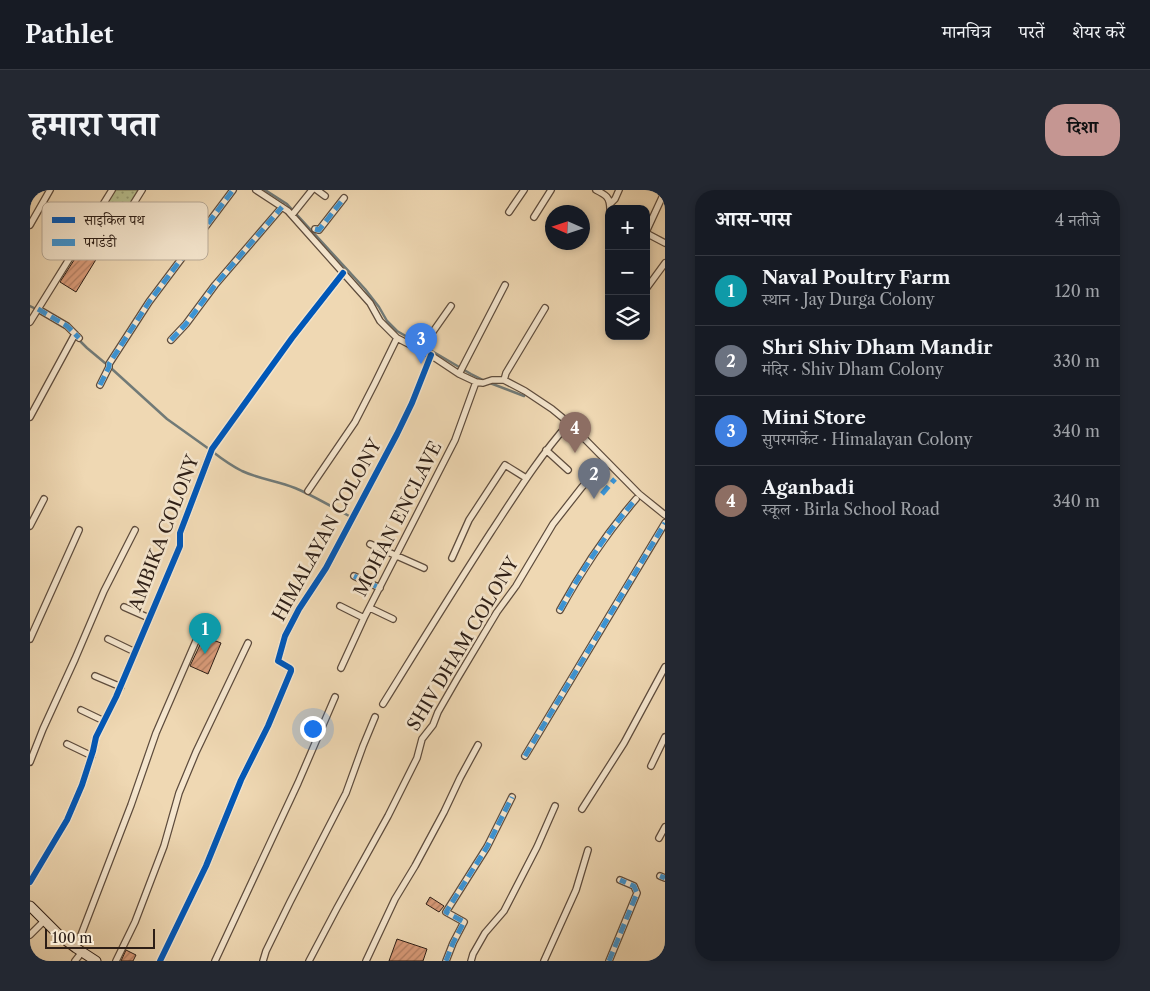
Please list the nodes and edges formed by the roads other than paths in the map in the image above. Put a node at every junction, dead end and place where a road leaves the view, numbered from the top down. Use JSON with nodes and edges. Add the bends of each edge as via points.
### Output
{"nodes":[{"id":1,"x":50,"y":190,"type":"edge"},
{"id":2,"x":112,"y":190,"type":"edge"},
{"id":3,"x":142,"y":190,"type":"edge"},
{"id":4,"x":233,"y":190,"type":"edge"},
{"id":5,"x":256,"y":190,"type":"edge"},
{"id":6,"x":312,"y":190,"type":"edge"},
{"id":7,"x":317,"y":190,"type":"edge"},
{"id":8,"x":524,"y":190,"type":"edge"},
{"id":9,"x":551,"y":190,"type":"edge"},
{"id":10,"x":596,"y":190,"type":"edge"},
{"id":11,"x":619,"y":190,"type":"edge"},
{"id":12,"x":665,"y":191,"type":"edge"},
{"id":13,"x":325,"y":196,"type":"dead end"},
{"id":14,"x":344,"y":198,"type":"dead end"},
{"id":15,"x":43,"y":202,"type":"edge"},
{"id":16,"x":105,"y":202,"type":"edge"},
{"id":17,"x":135,"y":202,"type":"edge"},
{"id":18,"x":42,"y":204,"type":"edge"},
{"id":19,"x":610,"y":205,"type":"edge"},
{"id":20,"x":611,"y":205,"type":"edge"},
{"id":21,"x":282,"y":206,"type":"junction"},
{"id":22,"x":294,"y":212,"type":"junction"},
{"id":23,"x":509,"y":212,"type":"dead end"},
{"id":24,"x":534,"y":217,"type":"dead end"},
{"id":25,"x":208,"y":223,"type":"edge"},
{"id":26,"x":650,"y":224,"type":"edge"},
{"id":27,"x":30,"y":225,"type":"edge"},
{"id":28,"x":315,"y":229,"type":"dead end"},
{"id":29,"x":650,"y":235,"type":"edge"},
{"id":30,"x":665,"y":244,"type":"edge"},
{"id":31,"x":68,"y":260,"type":"edge"},
{"id":32,"x":180,"y":260,"type":"edge"},
{"id":33,"x":665,"y":263,"type":"edge"},
{"id":34,"x":343,"y":273,"type":"junction"},
{"id":35,"x":650,"y":283,"type":"edge"},
{"id":36,"x":505,"y":285,"type":"dead end"},
{"id":37,"x":451,"y":306,"type":"dead end"},
{"id":38,"x":545,"y":308,"type":"dead end"},
{"id":39,"x":38,"y":309,"type":"junction"},
{"id":40,"x":30,"y":322,"type":"edge"},
{"id":41,"x":397,"y":338,"type":"junction"},
{"id":42,"x":171,"y":340,"type":"dead end"},
{"id":43,"x":423,"y":347,"type":"junction"},
{"id":44,"x":431,"y":355,"type":"junction"},
{"id":45,"x":461,"y":371,"type":"junction"},
{"id":46,"x":504,"y":380,"type":"junction"},
{"id":47,"x":476,"y":382,"type":"junction"},
{"id":48,"x":100,"y":385,"type":"dead end"},
{"id":49,"x":30,"y":417,"type":"edge"},
{"id":50,"x":569,"y":423,"type":"junction"},
{"id":51,"x":546,"y":450,"type":"junction"},
{"id":52,"x":606,"y":462,"type":"junction"},
{"id":53,"x":568,"y":470,"type":"dead end"},
{"id":54,"x":526,"y":478,"type":"junction"},
{"id":55,"x":308,"y":491,"type":"dead end"},
{"id":56,"x":636,"y":499,"type":"dead end"},
{"id":57,"x":44,"y":500,"type":"dead end"},
{"id":58,"x":665,"y":515,"type":"edge"},
{"id":59,"x":665,"y":522,"type":"edge"},
{"id":60,"x":30,"y":526,"type":"edge"},
{"id":61,"x":79,"y":530,"type":"dead end"},
{"id":62,"x":135,"y":530,"type":"dead end"},
{"id":63,"x":370,"y":544,"type":"dead end"},
{"id":64,"x":396,"y":556,"type":"junction"},
{"id":65,"x":452,"y":558,"type":"dead end"},
{"id":66,"x":424,"y":568,"type":"dead end"},
{"id":67,"x":354,"y":576,"type":"dead end"},
{"id":68,"x":380,"y":588,"type":"junction"},
{"id":69,"x":340,"y":606,"type":"dead end"},
{"id":70,"x":124,"y":607,"type":"dead end"},
{"id":71,"x":370,"y":608,"type":"junction"},
{"id":72,"x":560,"y":610,"type":"dead end"},
{"id":73,"x":149,"y":618,"type":"junction"},
{"id":74,"x":364,"y":618,"type":"junction"},
{"id":75,"x":393,"y":618,"type":"dead end"},
{"id":76,"x":207,"y":619,"type":"dead end"},
{"id":77,"x":30,"y":639,"type":"edge"},
{"id":78,"x":108,"y":639,"type":"dead end"},
{"id":79,"x":248,"y":643,"type":"dead end"},
{"id":80,"x":135,"y":652,"type":"junction"},
{"id":81,"x":665,"y":667,"type":"edge"},
{"id":82,"x":341,"y":668,"type":"dead end"},
{"id":83,"x":95,"y":676,"type":"dead end"},
{"id":84,"x":120,"y":687,"type":"junction"},
{"id":85,"x":335,"y":697,"type":"dead end"},
{"id":86,"x":383,"y":704,"type":"dead end"},
{"id":87,"x":82,"y":710,"type":"dead end"},
{"id":88,"x":375,"y":717,"type":"dead end"},
{"id":89,"x":104,"y":721,"type":"junction"},
{"id":90,"x":665,"y":737,"type":"edge"},
{"id":91,"x":67,"y":744,"type":"dead end"},
{"id":92,"x":478,"y":745,"type":"dead end"},
{"id":93,"x":92,"y":756,"type":"junction"},
{"id":94,"x":525,"y":756,"type":"dead end"},
{"id":95,"x":30,"y":762,"type":"edge"},
{"id":96,"x":651,"y":766,"type":"dead end"},
{"id":97,"x":512,"y":797,"type":"dead end"},
{"id":98,"x":555,"y":806,"type":"dead end"},
{"id":99,"x":582,"y":809,"type":"dead end"},
{"id":100,"x":665,"y":827,"type":"edge"},
{"id":101,"x":659,"y":838,"type":"dead end"},
{"id":102,"x":588,"y":850,"type":"dead end"},
{"id":103,"x":620,"y":880,"type":"dead end"},
{"id":104,"x":30,"y":882,"type":"edge"},
{"id":105,"x":30,"y":906,"type":"edge"},
{"id":106,"x":45,"y":920,"type":"junction"},
{"id":107,"x":30,"y":934,"type":"edge"},
{"id":108,"x":79,"y":950,"type":"junction"},
{"id":109,"x":75,"y":961,"type":"edge"},
{"id":110,"x":96,"y":961,"type":"edge"},
{"id":111,"x":116,"y":961,"type":"edge"},
{"id":112,"x":160,"y":961,"type":"edge"},
{"id":113,"x":215,"y":961,"type":"edge"},
{"id":114,"x":263,"y":961,"type":"edge"},
{"id":115,"x":309,"y":961,"type":"edge"},
{"id":116,"x":366,"y":961,"type":"edge"},
{"id":117,"x":446,"y":961,"type":"edge"},
{"id":118,"x":471,"y":961,"type":"edge"},
{"id":119,"x":544,"y":961,"type":"edge"},
{"id":120,"x":609,"y":961,"type":"edge"}],
"edges":[{"from":1,"to":15,"type":"street"},
{"from":2,"to":16,"type":"street"},
{"from":3,"to":17,"type":"street"},
{"from":4,"to":25,"type":"street"},
{"from":5,"to":21,"type":"street"},
{"from":6,"to":22,"type":"street"},
{"from":7,"to":13,"type":"street"},
{"from":8,"to":23,"type":"street"},
{"from":9,"to":24,"type":"street"},
{"from":10,"to":19,"type":"street","via":[[609,199]]},
{"from":11,"to":20,"type":"street"},
{"from":12,"to":26,"type":"street"},
{"from":14,"to":28,"type":"street","via":[[319,230]]},
{"from":18,"to":27,"type":"street"},
{"from":21,"to":22,"type":"street"},
{"from":21,"to":42,"type":"street"},
{"from":22,"to":34,"type":"street"},
{"from":29,"to":30,"type":"street"},
{"from":31,"to":39,"type":"street"},
{"from":32,"to":48,"type":"street","via":[[148,302],[109,364]]},
{"from":33,"to":35,"type":"street"},
{"from":34,"to":41,"type":"street"},
{"from":34,"to":73,"type":"street","name":"AMBIKA COLONY","via":[[212,449],[180,533],[180,546]]},
{"from":36,"to":45,"type":"street"},
{"from":37,"to":43,"type":"street"},
{"from":38,"to":46,"type":"street"},
{"from":39,"to":40,"type":"street"},
{"from":39,"to":49,"type":"street","via":[[67,326],[77,336]]},
{"from":41,"to":43,"type":"street"},
{"from":41,"to":55,"type":"street","via":[[355,422]]},
{"from":43,"to":44,"type":"street"},
{"from":44,"to":45,"type":"street"},
{"from":44,"to":112,"type":"street","name":"HIMALAYAN COLONY","via":[[397,434],[326,568],[285,636],[278,661],[291,671],[206,866]]},
{"from":45,"to":47,"type":"street"},
{"from":46,"to":47,"type":"street"},
{"from":46,"to":50,"type":"street"},
{"from":47,"to":64,"type":"street","name":"MOHAN ENCLAVE","via":[[455,440]]},
{"from":50,"to":51,"type":"street"},
{"from":50,"to":52,"type":"street"},
{"from":51,"to":53,"type":"street"},
{"from":51,"to":54,"type":"street"},
{"from":52,"to":58,"type":"street"},
{"from":52,"to":115,"type":"street","name":"SHIV DHAM COLONY","via":[[582,486],[553,524],[457,679],[422,739],[417,758],[392,808]]},
{"from":54,"to":65,"type":"street","via":[[505,465],[469,520]]},
{"from":54,"to":86,"type":"street"},
{"from":56,"to":72,"type":"street","via":[[596,549]]},
{"from":57,"to":60,"type":"street"},
{"from":59,"to":94,"type":"street"},
{"from":61,"to":77,"type":"street"},
{"from":62,"to":95,"type":"street","via":[[104,591]]},
{"from":63,"to":64,"type":"street"},
{"from":64,"to":66,"type":"street"},
{"from":64,"to":68,"type":"street","name":"MOHAN ENCLAVE"},
{"from":67,"to":68,"type":"street"},
{"from":68,"to":71,"type":"street","name":"MOHAN ENCLAVE"},
{"from":69,"to":74,"type":"street"},
{"from":70,"to":73,"type":"street"},
{"from":71,"to":74,"type":"street","name":"MOHAN ENCLAVE"},
{"from":71,"to":75,"type":"street"},
{"from":73,"to":80,"type":"street","name":"AMBIKA COLONY"},
{"from":74,"to":82,"type":"street","name":"MOHAN ENCLAVE"},
{"from":76,"to":108,"type":"street","via":[[156,733]]},
{"from":78,"to":80,"type":"street"},
{"from":79,"to":111,"type":"street","via":[[193,760],[135,922]]},
{"from":80,"to":84,"type":"street","name":"AMBIKA COLONY"},
{"from":81,"to":99,"type":"street","via":[[624,743]]},
{"from":83,"to":84,"type":"street"},
{"from":84,"to":89,"type":"street","name":"AMBIKA COLONY"},
{"from":85,"to":113,"type":"street"},
{"from":87,"to":89,"type":"street"},
{"from":88,"to":114,"type":"street","via":[[346,793]]},
{"from":89,"to":93,"type":"street","name":"AMBIKA COLONY"},
{"from":90,"to":96,"type":"street"},
{"from":91,"to":93,"type":"street"},
{"from":92,"to":116,"type":"street","via":[[420,858],[395,899]]},
{"from":93,"to":104,"type":"street","name":"AMBIKA COLONY","via":[[67,820]]},
{"from":97,"to":117,"type":"street","via":[[487,847],[446,912],[464,922]]},
{"from":98,"to":118,"type":"street","via":[[504,911],[485,933]]},
{"from":100,"to":101,"type":"street"},
{"from":102,"to":119,"type":"street","via":[[576,890]]},
{"from":103,"to":120,"type":"street","via":[[634,886],[637,893]]},
{"from":105,"to":106,"type":"main road"},
{"from":106,"to":107,"type":"street"},
{"from":106,"to":108,"type":"main road"},
{"from":108,"to":109,"type":"street"},
{"from":108,"to":110,"type":"main road"}]}
